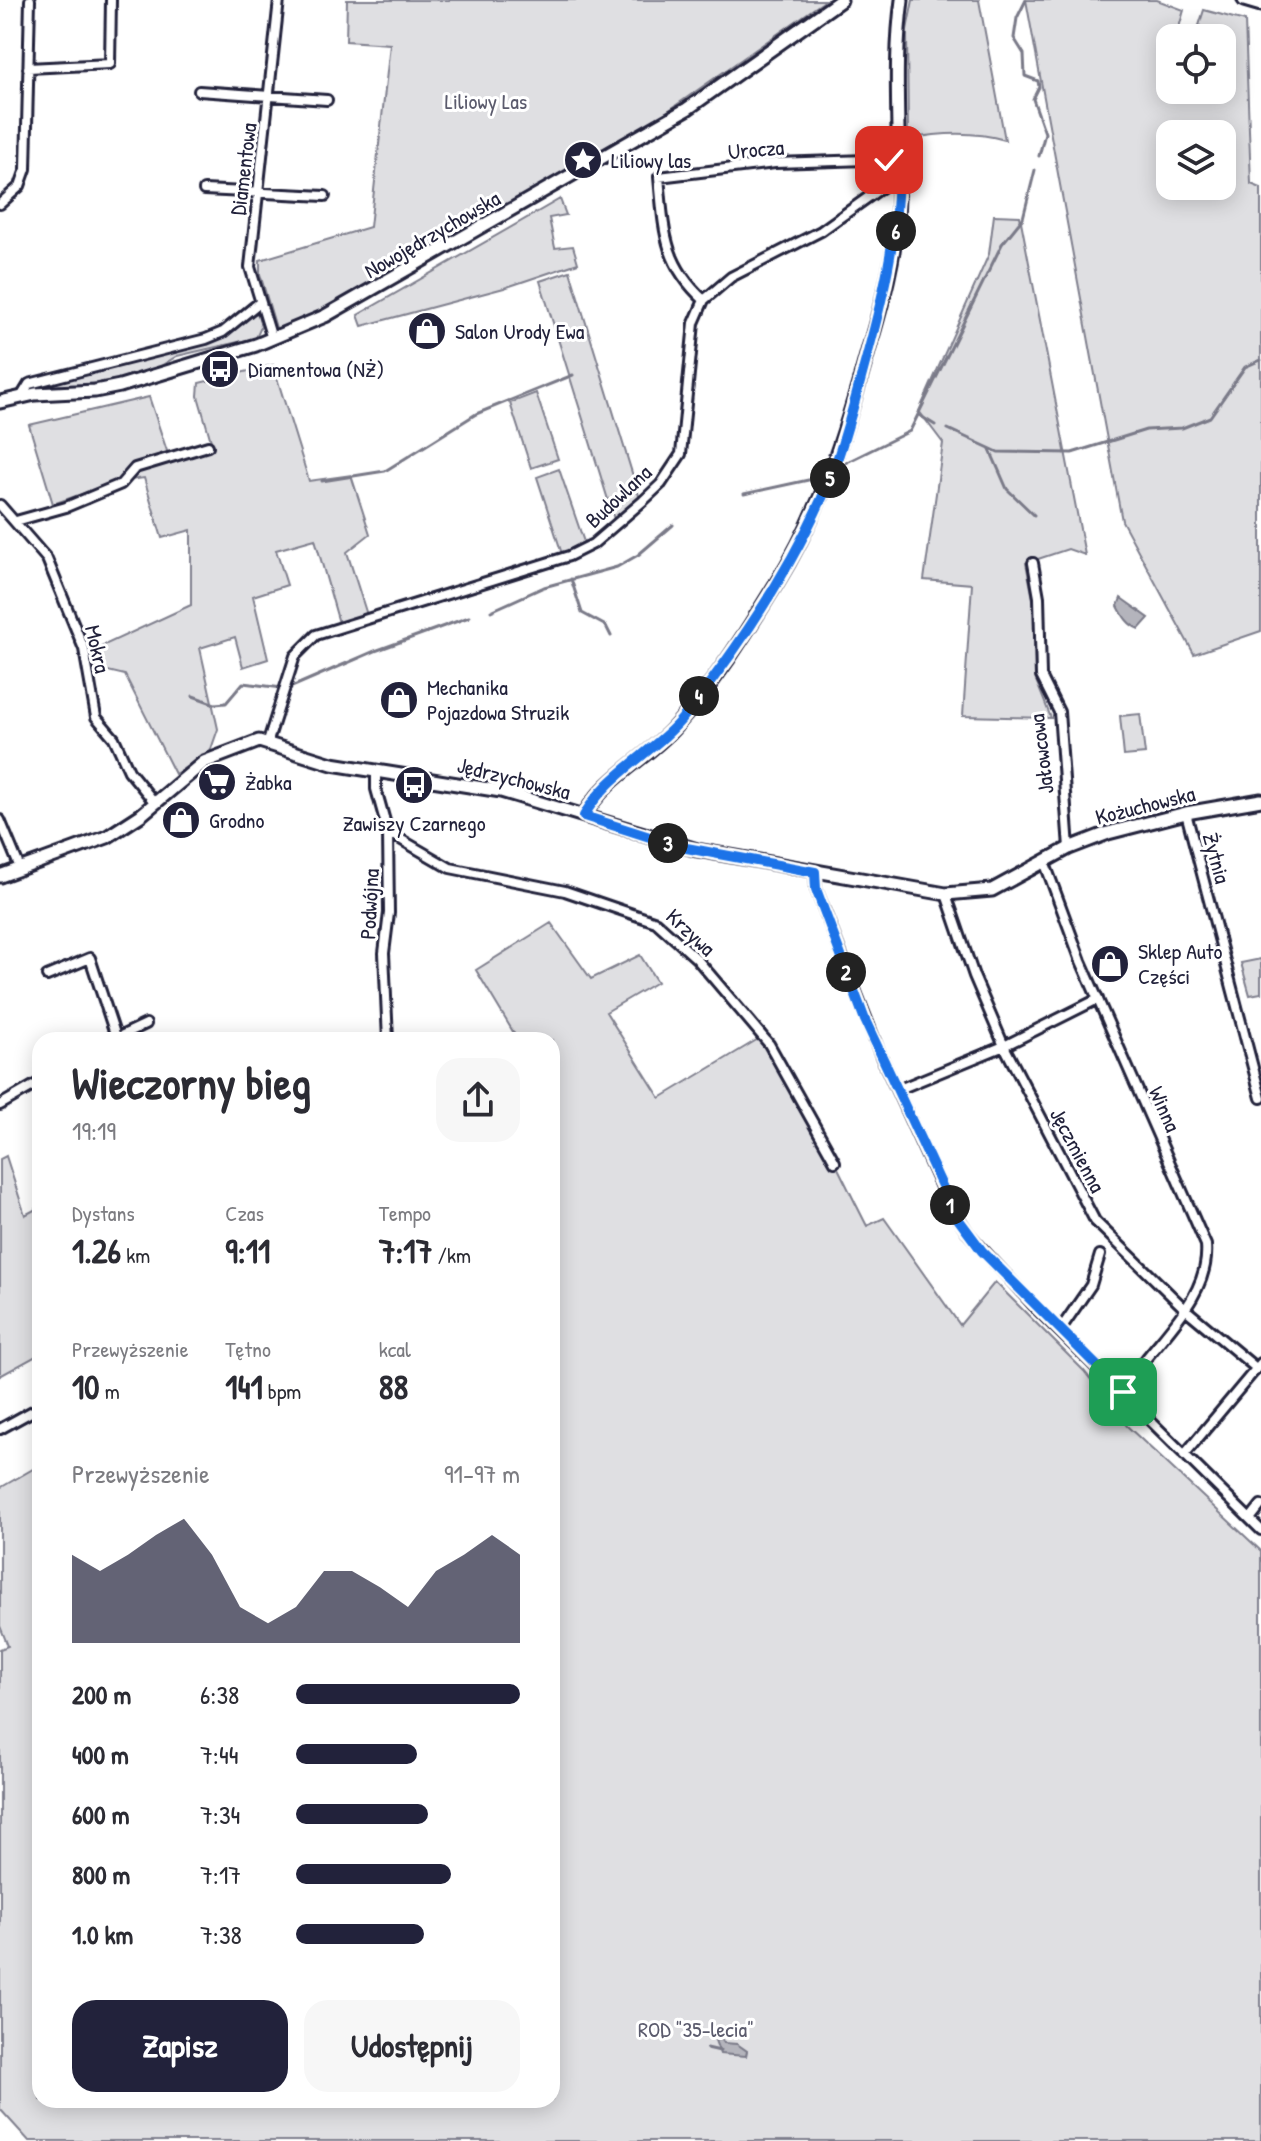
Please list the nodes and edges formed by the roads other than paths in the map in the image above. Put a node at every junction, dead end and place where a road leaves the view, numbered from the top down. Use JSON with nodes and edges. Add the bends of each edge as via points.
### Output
{"nodes":[{"id":1,"x":30,"y":0,"type":"edge"},
{"id":2,"x":111,"y":0,"type":"edge"},
{"id":3,"x":279,"y":0,"type":"edge"},
{"id":4,"x":841,"y":0,"type":"edge"},
{"id":5,"x":902,"y":0,"type":"edge"},
{"id":6,"x":1244,"y":0,"type":"edge"},
{"id":7,"x":1261,"y":5,"type":"edge"},
{"id":8,"x":28,"y":68,"type":"junction"},
{"id":9,"x":199,"y":91,"type":"dead end"},
{"id":10,"x":270,"y":96,"type":"junction"},
{"id":11,"x":327,"y":100,"type":"dead end"},
{"id":12,"x":898,"y":159,"type":"junction"},
{"id":13,"x":898,"y":176,"type":"junction"},
{"id":14,"x":204,"y":190,"type":"dead end"},
{"id":15,"x":258,"y":193,"type":"junction"},
{"id":16,"x":325,"y":196,"type":"dead end"},
{"id":17,"x":0,"y":204,"type":"edge"},
{"id":18,"x":704,"y":300,"type":"junction"},
{"id":19,"x":260,"y":302,"type":"junction"},
{"id":20,"x":272,"y":339,"type":"junction"},
{"id":21,"x":21,"y":397,"type":"junction"},
{"id":22,"x":0,"y":402,"type":"edge"},
{"id":23,"x":208,"y":446,"type":"dead end"},
{"id":24,"x":0,"y":505,"type":"edge"},
{"id":25,"x":16,"y":521,"type":"junction"},
{"id":26,"x":1033,"y":563,"type":"dead end"},
{"id":27,"x":268,"y":741,"type":"junction"},
{"id":28,"x":376,"y":772,"type":"junction"},
{"id":29,"x":1261,"y":800,"type":"edge"},
{"id":30,"x":155,"y":803,"type":"junction"},
{"id":31,"x":1186,"y":813,"type":"junction"},
{"id":32,"x":584,"y":816,"type":"junction"},
{"id":33,"x":0,"y":820,"type":"edge"},
{"id":34,"x":388,"y":832,"type":"junction"},
{"id":35,"x":1069,"y":848,"type":"junction"},
{"id":36,"x":1044,"y":861,"type":"junction"},
{"id":37,"x":20,"y":868,"type":"junction"},
{"id":38,"x":815,"y":872,"type":"junction"},
{"id":39,"x":0,"y":876,"type":"edge"},
{"id":40,"x":946,"y":894,"type":"junction"},
{"id":41,"x":47,"y":976,"type":"dead end"},
{"id":42,"x":1098,"y":999,"type":"junction"},
{"id":43,"x":146,"y":1024,"type":"dead end"},
{"id":44,"x":112,"y":1032,"type":"edge"},
{"id":45,"x":129,"y":1032,"type":"edge"},
{"id":46,"x":388,"y":1032,"type":"edge"},
{"id":47,"x":1004,"y":1046,"type":"junction"},
{"id":48,"x":32,"y":1087,"type":"edge"},
{"id":49,"x":897,"y":1090,"type":"junction"},
{"id":50,"x":1261,"y":1098,"type":"edge"},
{"id":51,"x":0,"y":1105,"type":"edge"},
{"id":52,"x":835,"y":1162,"type":"dead end"},
{"id":53,"x":1100,"y":1255,"type":"dead end"},
{"id":54,"x":1184,"y":1308,"type":"junction"},
{"id":55,"x":1060,"y":1330,"type":"junction"},
{"id":56,"x":1145,"y":1360,"type":"dead end"},
{"id":57,"x":1258,"y":1366,"type":"edge"},
{"id":58,"x":32,"y":1411,"type":"edge"},
{"id":59,"x":0,"y":1429,"type":"edge"},
{"id":60,"x":1184,"y":1455,"type":"junction"},
{"id":61,"x":1261,"y":1505,"type":"edge"},
{"id":62,"x":1250,"y":1519,"type":"junction"},
{"id":63,"x":1261,"y":1530,"type":"edge"}],
"edges":[{"from":1,"to":8,"type":"street"},
{"from":2,"to":8,"type":"street","via":[[110,64]]},
{"from":3,"to":10,"type":"street","name":"Diamentowa"},
{"from":4,"to":20,"type":"street","name":"Nowojędrzychowska","via":[[635,141],[356,299]]},
{"from":5,"to":12,"type":"street","via":[[896,69]]},
{"from":6,"to":7,"type":"street"},
{"from":8,"to":17,"type":"street","via":[[26,169],[20,186]]},
{"from":9,"to":10,"type":"street"},
{"from":10,"to":11,"type":"street"},
{"from":10,"to":15,"type":"street","name":"Diamentowa"},
{"from":12,"to":13,"type":"street"},
{"from":12,"to":18,"type":"street","name":"Urocza","via":[[775,163],[659,177],[666,246],[683,281]]},
{"from":13,"to":18,"type":"street","via":[[821,231],[731,277]]},
{"from":13,"to":32,"type":"street","via":[[895,240],[881,305],[838,458],[802,540],[685,715],[596,798]]},
{"from":14,"to":15,"type":"street"},
{"from":15,"to":16,"type":"street"},
{"from":15,"to":19,"type":"street","name":"Diamentowa","via":[[250,267]]},
{"from":18,"to":27,"type":"street","name":"Budowlana","via":[[694,323],[681,454],[661,484],[584,549],[316,635],[295,656]]},
{"from":19,"to":20,"type":"street","name":"Diamentowa"},
{"from":19,"to":21,"type":"street","via":[[206,339],[29,384]]},
{"from":20,"to":21,"type":"street","name":"Nowojędrzychowska","via":[[112,388]]},
{"from":21,"to":22,"type":"street","name":"Nowojędrzychowska"},
{"from":23,"to":25,"type":"street","via":[[135,468],[121,484]]},
{"from":24,"to":25,"type":"street","name":"Mokra"},
{"from":25,"to":30,"type":"street","name":"Mokra","via":[[47,559],[84,649],[96,717]]},
{"from":26,"to":35,"type":"street","name":"Jałowcowa","via":[[1041,676],[1059,712]]},
{"from":27,"to":28,"type":"street","name":"Jędrzychowska"},
{"from":27,"to":30,"type":"street","via":[[251,742],[204,762]]},
{"from":28,"to":32,"type":"street","name":"Jędrzychowska","via":[[501,791]]},
{"from":28,"to":34,"type":"street","name":"Podwójna"},
{"from":29,"to":31,"type":"street","name":"Kożuchowska"},
{"from":30,"to":37,"type":"street","via":[[96,843]]},
{"from":31,"to":35,"type":"street","name":"Kożuchowska"},
{"from":31,"to":50,"type":"street","name":"Żytnia"},
{"from":32,"to":38,"type":"street","name":"Jędrzychowska","via":[[681,847]]},
{"from":33,"to":37,"type":"street"},
{"from":34,"to":46,"type":"street","name":"Podwójna"},
{"from":34,"to":52,"type":"street","name":"Krzywa","via":[[450,868],[565,891],[656,922],[696,958],[769,1044]]},
{"from":35,"to":36,"type":"street","name":"Kożuchowska"},
{"from":36,"to":40,"type":"street","name":"Jędrzychowska","via":[[992,890]]},
{"from":36,"to":42,"type":"street","name":"Winna"},
{"from":37,"to":39,"type":"street"},
{"from":38,"to":40,"type":"street","name":"Jędrzychowska"},
{"from":38,"to":49,"type":"street","via":[[838,950]]},
{"from":40,"to":47,"type":"street","name":"Jęczmienna"},
{"from":41,"to":44,"type":"street","via":[[90,958]]},
{"from":42,"to":47,"type":"street"},
{"from":42,"to":54,"type":"street","name":"Winna","via":[[1206,1245],[1205,1271]]},
{"from":43,"to":45,"type":"street"},
{"from":47,"to":49,"type":"street"},
{"from":47,"to":54,"type":"street","name":"Jęczmienna","via":[[1095,1221]]},
{"from":48,"to":51,"type":"street"},
{"from":49,"to":55,"type":"street","via":[[946,1198],[968,1233]]},
{"from":53,"to":55,"type":"street","via":[[1091,1285]]},
{"from":54,"to":56,"type":"street","name":"Winna"},
{"from":54,"to":57,"type":"street","name":"Jęczmienna"},
{"from":55,"to":60,"type":"street"},
{"from":57,"to":60,"type":"street"},
{"from":58,"to":59,"type":"street"},
{"from":60,"to":62,"type":"street"},
{"from":61,"to":62,"type":"street"},
{"from":62,"to":63,"type":"street"}]}
